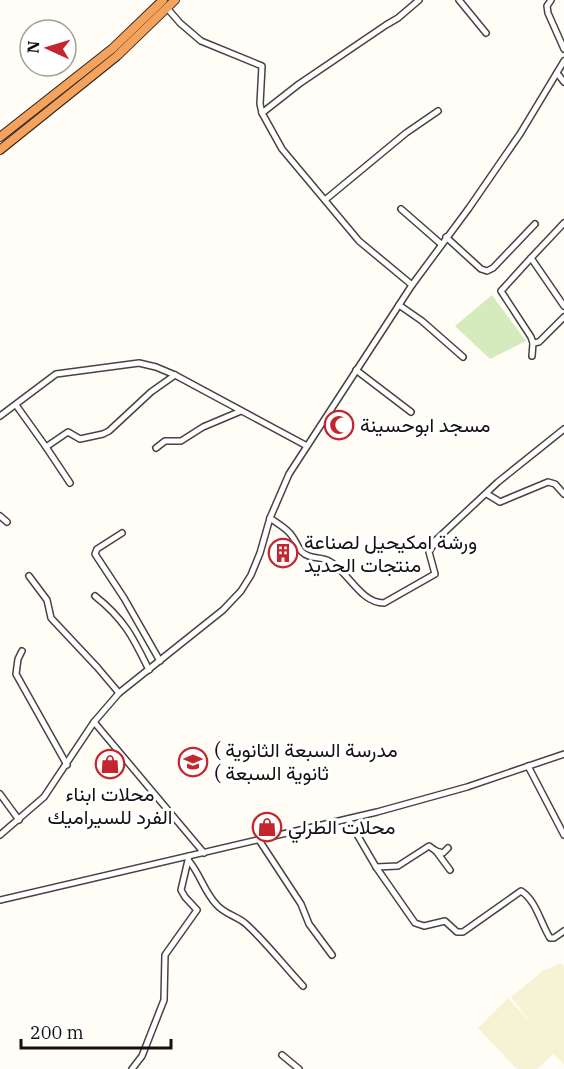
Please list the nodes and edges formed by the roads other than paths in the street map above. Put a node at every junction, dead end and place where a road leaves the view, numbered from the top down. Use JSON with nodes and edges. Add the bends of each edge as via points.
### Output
{"nodes":[{"id":1,"x":176,"y":0,"type":"edge"},
{"id":2,"x":419,"y":0,"type":"edge"},
{"id":3,"x":459,"y":0,"type":"edge"},
{"id":4,"x":551,"y":0,"type":"edge"},
{"id":5,"x":165,"y":4,"type":"edge"},
{"id":6,"x":486,"y":33,"type":"dead end"},
{"id":7,"x":564,"y":49,"type":"edge"},
{"id":8,"x":564,"y":61,"type":"edge"},
{"id":9,"x":557,"y":74,"type":"junction"},
{"id":10,"x":564,"y":82,"type":"edge"},
{"id":11,"x":438,"y":111,"type":"dead end"},
{"id":12,"x":262,"y":113,"type":"junction"},
{"id":13,"x":0,"y":137,"type":"edge"},
{"id":14,"x":0,"y":150,"type":"edge"},
{"id":15,"x":325,"y":200,"type":"junction"},
{"id":16,"x":401,"y":209,"type":"dead end"},
{"id":17,"x":535,"y":224,"type":"dead end"},
{"id":18,"x":562,"y":225,"type":"edge"},
{"id":19,"x":564,"y":233,"type":"edge"},
{"id":20,"x":446,"y":237,"type":"junction"},
{"id":21,"x":441,"y":244,"type":"junction"},
{"id":22,"x":531,"y":258,"type":"junction"},
{"id":23,"x":412,"y":285,"type":"junction"},
{"id":24,"x":399,"y":305,"type":"junction"},
{"id":25,"x":564,"y":306,"type":"edge"},
{"id":26,"x":564,"y":317,"type":"edge"},
{"id":27,"x":533,"y":343,"type":"junction"},
{"id":28,"x":532,"y":356,"type":"dead end"},
{"id":29,"x":464,"y":357,"type":"dead end"},
{"id":30,"x":356,"y":370,"type":"junction"},
{"id":31,"x":175,"y":375,"type":"junction"},
{"id":32,"x":16,"y":405,"type":"junction"},
{"id":33,"x":241,"y":411,"type":"junction"},
{"id":34,"x":411,"y":412,"type":"dead end"},
{"id":35,"x":0,"y":416,"type":"edge"},
{"id":36,"x":564,"y":429,"type":"edge"},
{"id":37,"x":307,"y":446,"type":"junction"},
{"id":38,"x":46,"y":447,"type":"junction"},
{"id":39,"x":156,"y":448,"type":"dead end"},
{"id":40,"x":70,"y":483,"type":"dead end"},
{"id":41,"x":487,"y":494,"type":"junction"},
{"id":42,"x":564,"y":494,"type":"edge"},
{"id":43,"x":0,"y":516,"type":"edge"},
{"id":44,"x":270,"y":519,"type":"junction"},
{"id":45,"x":7,"y":522,"type":"dead end"},
{"id":46,"x":122,"y":533,"type":"dead end"},
{"id":47,"x":29,"y":576,"type":"dead end"},
{"id":48,"x":95,"y":596,"type":"dead end"},
{"id":49,"x":22,"y":651,"type":"dead end"},
{"id":50,"x":160,"y":661,"type":"junction"},
{"id":51,"x":149,"y":670,"type":"junction"},
{"id":52,"x":119,"y":693,"type":"junction"},
{"id":53,"x":94,"y":722,"type":"junction"},
{"id":54,"x":564,"y":754,"type":"edge"},
{"id":55,"x":67,"y":765,"type":"junction"},
{"id":56,"x":528,"y":766,"type":"junction"},
{"id":57,"x":0,"y":794,"type":"edge"},
{"id":58,"x":348,"y":819,"type":"junction"},
{"id":59,"x":19,"y":820,"type":"junction"},
{"id":60,"x":0,"y":835,"type":"edge"},
{"id":61,"x":564,"y":835,"type":"edge"},
{"id":62,"x":260,"y":840,"type":"junction"},
{"id":63,"x":448,"y":848,"type":"dead end"},
{"id":64,"x":436,"y":851,"type":"junction"},
{"id":65,"x":204,"y":853,"type":"junction"},
{"id":66,"x":189,"y":859,"type":"junction"},
{"id":67,"x":376,"y":867,"type":"junction"},
{"id":68,"x":450,"y":870,"type":"dead end"},
{"id":69,"x":0,"y":900,"type":"edge"},
{"id":70,"x":564,"y":931,"type":"edge"},
{"id":71,"x":332,"y":955,"type":"dead end"},
{"id":72,"x":303,"y":986,"type":"dead end"},
{"id":73,"x":282,"y":1055,"type":"dead end"},
{"id":74,"x":132,"y":1069,"type":"edge"},
{"id":75,"x":299,"y":1069,"type":"edge"}],
"edges":[{"from":1,"to":5,"type":"highway"},
{"from":2,"to":12,"type":"street"},
{"from":3,"to":6,"type":"street"},
{"from":4,"to":7,"type":"street","via":[[548,13]]},
{"from":5,"to":12,"type":"street","via":[[201,41],[262,66]]},
{"from":5,"to":13,"type":"highway"},
{"from":5,"to":14,"type":"highway","via":[[117,56]]},
{"from":8,"to":9,"type":"street"},
{"from":9,"to":10,"type":"street"},
{"from":9,"to":20,"type":"street","via":[[520,134]]},
{"from":11,"to":15,"type":"street"},
{"from":12,"to":15,"type":"street","via":[[282,149]]},
{"from":15,"to":23,"type":"street","via":[[359,241]]},
{"from":16,"to":21,"type":"street"},
{"from":17,"to":20,"type":"street","via":[[487,271]]},
{"from":18,"to":19,"type":"street"},
{"from":18,"to":22,"type":"street"},
{"from":20,"to":21,"type":"street"},
{"from":21,"to":23,"type":"street"},
{"from":22,"to":25,"type":"street"},
{"from":22,"to":27,"type":"street","via":[[501,291]]},
{"from":23,"to":24,"type":"street"},
{"from":24,"to":29,"type":"street"},
{"from":24,"to":30,"type":"street"},
{"from":26,"to":27,"type":"street","via":[[539,342]]},
{"from":27,"to":28,"type":"street"},
{"from":30,"to":34,"type":"street"},
{"from":30,"to":37,"type":"street"},
{"from":31,"to":32,"type":"street","via":[[139,363],[56,374]]},
{"from":31,"to":33,"type":"street"},
{"from":31,"to":38,"type":"street","via":[[109,431],[80,439],[68,432]]},
{"from":32,"to":35,"type":"street"},
{"from":32,"to":38,"type":"street"},
{"from":33,"to":37,"type":"street"},
{"from":33,"to":39,"type":"street","via":[[181,441],[165,441]]},
{"from":36,"to":41,"type":"street"},
{"from":37,"to":44,"type":"street","via":[[289,474]]},
{"from":38,"to":40,"type":"street"},
{"from":41,"to":42,"type":"street","via":[[500,502],[548,482]]},
{"from":41,"to":44,"type":"street","via":[[430,548],[435,574],[384,603],[366,597],[329,561],[303,553],[287,529]]},
{"from":43,"to":45,"type":"street"},
{"from":44,"to":50,"type":"street","via":[[260,553],[241,591]]},
{"from":46,"to":50,"type":"street","via":[[95,554]]},
{"from":47,"to":52,"type":"street","via":[[47,600],[51,618]]},
{"from":48,"to":51,"type":"street","via":[[125,625]]},
{"from":49,"to":55,"type":"street","via":[[16,674]]},
{"from":50,"to":51,"type":"street"},
{"from":51,"to":52,"type":"street"},
{"from":52,"to":53,"type":"street"},
{"from":53,"to":55,"type":"street"},
{"from":53,"to":65,"type":"street"},
{"from":54,"to":56,"type":"street"},
{"from":55,"to":59,"type":"street","via":[[44,797]]},
{"from":56,"to":58,"type":"street"},
{"from":56,"to":61,"type":"street"},
{"from":57,"to":59,"type":"street"},
{"from":58,"to":62,"type":"street"},
{"from":58,"to":67,"type":"street"},
{"from":59,"to":60,"type":"street"},
{"from":62,"to":65,"type":"street"},
{"from":62,"to":71,"type":"street","via":[[301,904],[309,924]]},
{"from":63,"to":64,"type":"street","via":[[443,853]]},
{"from":64,"to":67,"type":"street","via":[[429,846],[398,866]]},
{"from":64,"to":68,"type":"street"},
{"from":65,"to":66,"type":"street"},
{"from":66,"to":69,"type":"street"},
{"from":66,"to":72,"type":"street","via":[[216,904],[246,923]]},
{"from":66,"to":74,"type":"street","via":[[181,890],[197,910],[165,955],[165,1000],[142,1056]]},
{"from":67,"to":70,"type":"street","via":[[411,920],[419,925],[445,921],[457,932],[463,932],[522,891],[550,938]]},
{"from":73,"to":75,"type":"street"}]}
